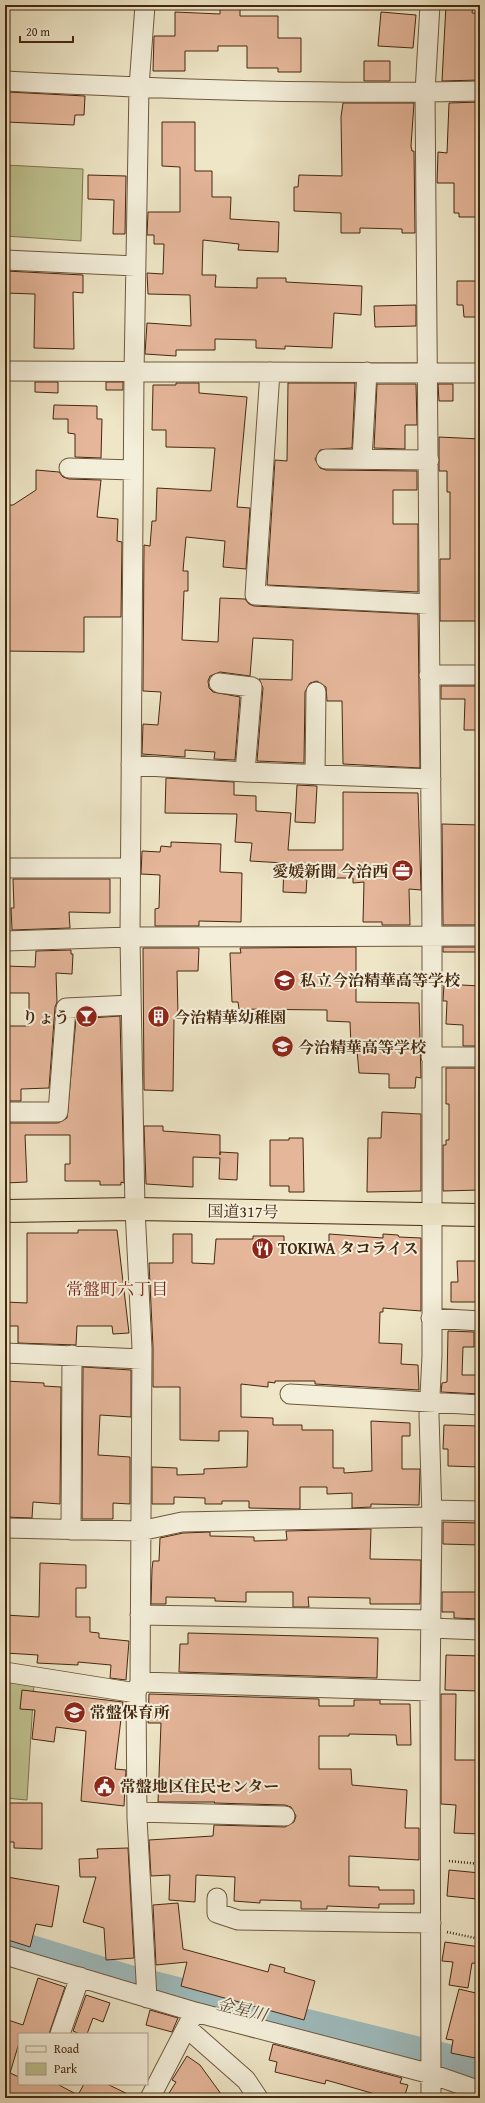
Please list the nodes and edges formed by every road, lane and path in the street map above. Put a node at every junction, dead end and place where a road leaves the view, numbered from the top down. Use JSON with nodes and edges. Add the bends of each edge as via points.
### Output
{"nodes":[{"id":1,"x":145,"y":5,"type":"edge"},
{"id":2,"x":430,"y":5,"type":"edge"},
{"id":3,"x":5,"y":81,"type":"edge"},
{"id":4,"x":140,"y":88,"type":"junction"},
{"id":5,"x":480,"y":91,"type":"edge"},
{"id":6,"x":425,"y":92,"type":"junction"},
{"id":7,"x":5,"y":260,"type":"edge"},
{"id":8,"x":136,"y":266,"type":"junction"},
{"id":9,"x":5,"y":370,"type":"edge"},
{"id":10,"x":134,"y":372,"type":"junction"},
{"id":11,"x":270,"y":372,"type":"junction"},
{"id":12,"x":366,"y":372,"type":"junction"},
{"id":13,"x":428,"y":372,"type":"junction"},
{"id":14,"x":480,"y":373,"type":"edge"},
{"id":15,"x":326,"y":459,"type":"dead end"},
{"id":16,"x":362,"y":459,"type":"junction"},
{"id":17,"x":429,"y":460,"type":"junction"},
{"id":18,"x":68,"y":468,"type":"dead end"},
{"id":19,"x":133,"y":470,"type":"junction"},
{"id":20,"x":429,"y":604,"type":"junction"},
{"id":21,"x":429,"y":675,"type":"junction"},
{"id":22,"x":480,"y":675,"type":"edge"},
{"id":23,"x":219,"y":683,"type":"dead end"},
{"id":24,"x":316,"y":692,"type":"dead end"},
{"id":25,"x":131,"y":765,"type":"junction"},
{"id":26,"x":245,"y":772,"type":"junction"},
{"id":27,"x":315,"y":774,"type":"junction"},
{"id":28,"x":431,"y":779,"type":"junction"},
{"id":29,"x":5,"y":868,"type":"edge"},
{"id":30,"x":130,"y":868,"type":"junction"},
{"id":31,"x":432,"y":935,"type":"junction"},
{"id":32,"x":480,"y":936,"type":"edge"},
{"id":33,"x":130,"y":937,"type":"junction"},
{"id":34,"x":5,"y":941,"type":"edge"},
{"id":35,"x":131,"y":1005,"type":"junction"},
{"id":36,"x":432,"y":1057,"type":"junction"},
{"id":37,"x":480,"y":1057,"type":"edge"},
{"id":38,"x":5,"y":1112,"type":"edge"},
{"id":39,"x":135,"y":1209,"type":"junction"},
{"id":40,"x":5,"y":1210,"type":"edge"},
{"id":41,"x":431,"y":1214,"type":"junction"},
{"id":42,"x":480,"y":1215,"type":"edge"},
{"id":43,"x":431,"y":1318,"type":"junction"},
{"id":44,"x":480,"y":1321,"type":"edge"},
{"id":45,"x":5,"y":1353,"type":"edge"},
{"id":46,"x":72,"y":1356,"type":"junction"},
{"id":47,"x":142,"y":1359,"type":"junction"},
{"id":48,"x":290,"y":1394,"type":"dead end"},
{"id":49,"x":430,"y":1402,"type":"junction"},
{"id":50,"x":480,"y":1405,"type":"edge"},
{"id":51,"x":480,"y":1511,"type":"edge"},
{"id":52,"x":432,"y":1514,"type":"junction"},
{"id":53,"x":5,"y":1528,"type":"edge"},
{"id":54,"x":71,"y":1530,"type":"junction"},
{"id":55,"x":140,"y":1531,"type":"junction"},
{"id":56,"x":140,"y":1615,"type":"junction"},
{"id":57,"x":431,"y":1624,"type":"junction"},
{"id":58,"x":480,"y":1630,"type":"edge"},
{"id":59,"x":5,"y":1672,"type":"edge"},
{"id":60,"x":138,"y":1688,"type":"junction"},
{"id":61,"x":430,"y":1691,"type":"junction"},
{"id":62,"x":137,"y":1812,"type":"junction"},
{"id":63,"x":285,"y":1816,"type":"dead end"},
{"id":64,"x":430,"y":1859,"type":"junction"},
{"id":65,"x":480,"y":1864,"type":"edge"},
{"id":66,"x":216,"y":1898,"type":"dead end"},
{"id":67,"x":431,"y":1926,"type":"junction"},
{"id":68,"x":480,"y":1939,"type":"edge"},
{"id":69,"x":5,"y":1955,"type":"edge"},
{"id":70,"x":80,"y":1977,"type":"junction"},
{"id":71,"x":147,"y":1998,"type":"junction"},
{"id":72,"x":191,"y":2020,"type":"junction"},
{"id":73,"x":60,"y":2033,"type":"edge"},
{"id":74,"x":431,"y":2074,"type":"junction"},
{"id":75,"x":480,"y":2091,"type":"edge"},
{"id":76,"x":150,"y":2098,"type":"edge"},
{"id":77,"x":258,"y":2098,"type":"edge"},
{"id":78,"x":431,"y":2098,"type":"edge"}],
"edges":[{"from":1,"to":4,"type":"street"},
{"from":2,"to":6,"type":"street"},
{"from":3,"to":4,"type":"street"},
{"from":4,"to":6,"type":"street"},
{"from":4,"to":8,"type":"street"},
{"from":5,"to":6,"type":"street"},
{"from":6,"to":13,"type":"street"},
{"from":7,"to":8,"type":"street"},
{"from":8,"to":10,"type":"street"},
{"from":9,"to":10,"type":"street"},
{"from":10,"to":11,"type":"street"},
{"from":10,"to":19,"type":"street"},
{"from":11,"to":12,"type":"street"},
{"from":11,"to":20,"type":"street","via":[[255,595]]},
{"from":12,"to":13,"type":"street"},
{"from":12,"to":16,"type":"street"},
{"from":13,"to":14,"type":"street"},
{"from":13,"to":17,"type":"street"},
{"from":15,"to":16,"type":"street"},
{"from":16,"to":17,"type":"street"},
{"from":17,"to":20,"type":"street"},
{"from":18,"to":19,"type":"street"},
{"from":19,"to":25,"type":"street"},
{"from":20,"to":21,"type":"street"},
{"from":21,"to":22,"type":"street"},
{"from":21,"to":28,"type":"street"},
{"from":23,"to":26,"type":"street","via":[[252,687]]},
{"from":24,"to":27,"type":"street"},
{"from":25,"to":26,"type":"street"},
{"from":25,"to":30,"type":"street"},
{"from":26,"to":27,"type":"street"},
{"from":27,"to":28,"type":"street"},
{"from":28,"to":31,"type":"street"},
{"from":29,"to":30,"type":"street"},
{"from":30,"to":33,"type":"street"},
{"from":31,"to":32,"type":"street"},
{"from":31,"to":33,"type":"street"},
{"from":31,"to":36,"type":"street"},
{"from":33,"to":34,"type":"street"},
{"from":33,"to":35,"type":"street"},
{"from":35,"to":38,"type":"street","via":[[66,1008],[58,1112]]},
{"from":35,"to":39,"type":"street"},
{"from":36,"to":37,"type":"street"},
{"from":36,"to":41,"type":"street"},
{"from":39,"to":40,"type":"highway","name":"国道317号"},
{"from":39,"to":41,"type":"highway","name":"国道317号"},
{"from":39,"to":47,"type":"street"},
{"from":41,"to":42,"type":"highway","name":"国道317号"},
{"from":41,"to":43,"type":"street"},
{"from":43,"to":44,"type":"street"},
{"from":43,"to":49,"type":"street"},
{"from":45,"to":46,"type":"street"},
{"from":46,"to":47,"type":"street"},
{"from":46,"to":54,"type":"street"},
{"from":47,"to":55,"type":"street"},
{"from":48,"to":49,"type":"street"},
{"from":49,"to":50,"type":"street"},
{"from":49,"to":52,"type":"street"},
{"from":51,"to":52,"type":"street"},
{"from":52,"to":55,"type":"street","via":[[182,1522]]},
{"from":52,"to":57,"type":"street"},
{"from":53,"to":54,"type":"street"},
{"from":54,"to":55,"type":"street"},
{"from":55,"to":56,"type":"street"},
{"from":56,"to":57,"type":"street"},
{"from":56,"to":60,"type":"street"},
{"from":57,"to":58,"type":"street"},
{"from":57,"to":61,"type":"street"},
{"from":59,"to":60,"type":"street"},
{"from":60,"to":61,"type":"street"},
{"from":60,"to":62,"type":"street"},
{"from":61,"to":64,"type":"street"},
{"from":62,"to":63,"type":"street"},
{"from":62,"to":71,"type":"street"},
{"from":64,"to":65,"type":"path"},
{"from":64,"to":67,"type":"street"},
{"from":66,"to":67,"type":"street","via":[[217,1913],[238,1920]]},
{"from":67,"to":68,"type":"path"},
{"from":67,"to":74,"type":"street"},
{"from":69,"to":70,"type":"street"},
{"from":70,"to":71,"type":"street"},
{"from":70,"to":73,"type":"street"},
{"from":71,"to":72,"type":"street"},
{"from":72,"to":74,"type":"street"},
{"from":72,"to":76,"type":"street"},
{"from":72,"to":77,"type":"street","via":[[246,2080]]},
{"from":74,"to":75,"type":"street"},
{"from":74,"to":78,"type":"street"}]}
